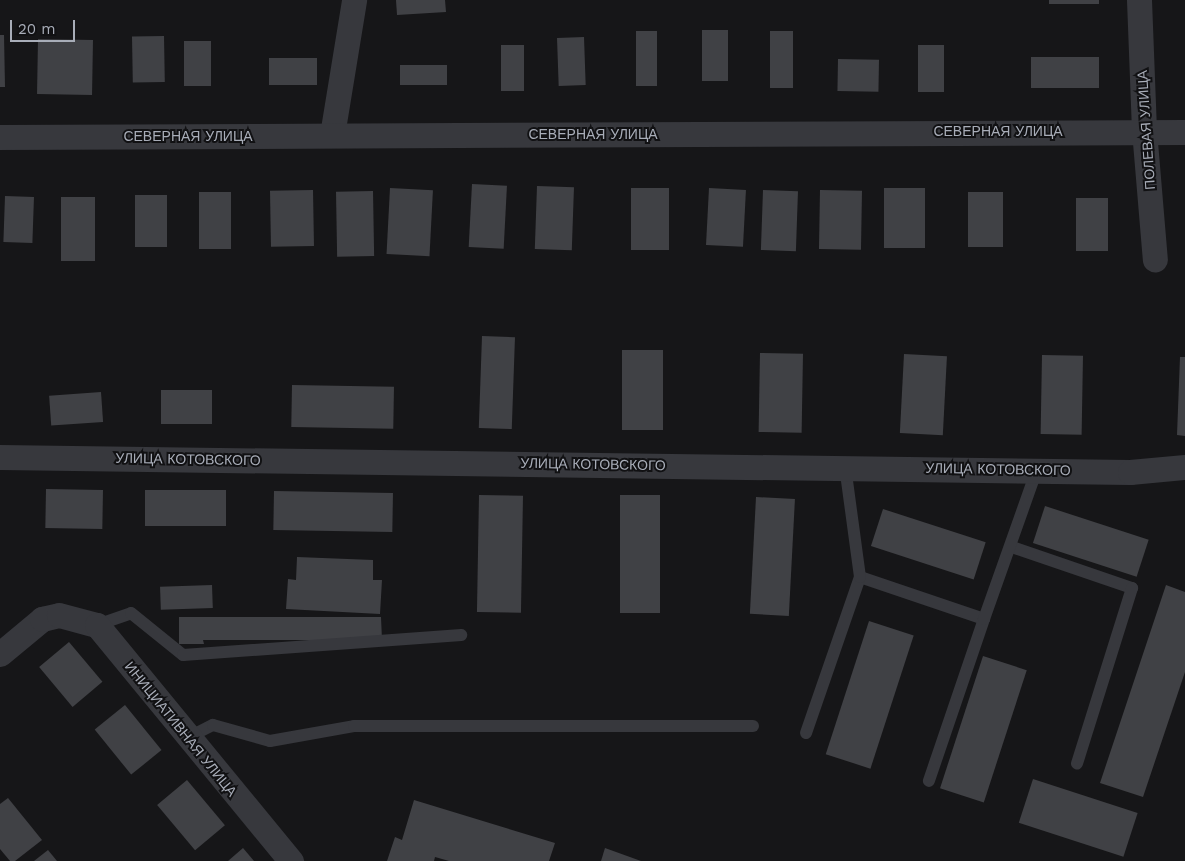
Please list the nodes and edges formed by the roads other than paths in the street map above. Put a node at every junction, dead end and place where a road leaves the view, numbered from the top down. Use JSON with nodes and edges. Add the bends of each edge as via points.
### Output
{"nodes":[{"id":1,"x":354,"y":0,"type":"edge"},
{"id":2,"x":1139,"y":0,"type":"edge"},
{"id":3,"x":1144,"y":130,"type":"junction"},
{"id":4,"x":1185,"y":132,"type":"edge"},
{"id":5,"x":332,"y":135,"type":"junction"},
{"id":6,"x":0,"y":137,"type":"edge"},
{"id":7,"x":1155,"y":260,"type":"dead end"},
{"id":8,"x":0,"y":458,"type":"edge"},
{"id":9,"x":845,"y":466,"type":"junction"},
{"id":10,"x":1185,"y":467,"type":"edge"},
{"id":11,"x":1036,"y":469,"type":"junction"},
{"id":12,"x":1012,"y":547,"type":"junction"},
{"id":13,"x":860,"y":577,"type":"junction"},
{"id":14,"x":984,"y":619,"type":"junction"},
{"id":15,"x":97,"y":625,"type":"junction"},
{"id":16,"x":461,"y":635,"type":"dead end"},
{"id":17,"x":0,"y":654,"type":"edge"},
{"id":18,"x":753,"y":726,"type":"dead end"},
{"id":19,"x":806,"y":733,"type":"dead end"},
{"id":20,"x":187,"y":738,"type":"junction"},
{"id":21,"x":1077,"y":764,"type":"dead end"},
{"id":22,"x":929,"y":781,"type":"dead end"},
{"id":23,"x":291,"y":861,"type":"edge"}],
"edges":[{"from":1,"to":5,"type":"street"},
{"from":2,"to":3,"type":"street","name":"ПОЛЕВАЯ УЛИЦА"},
{"from":3,"to":4,"type":"street","name":"СЕВЕРНАЯ УЛИЦА"},
{"from":3,"to":5,"type":"street","name":"СЕВЕРНАЯ УЛИЦА"},
{"from":3,"to":7,"type":"street","name":"ПОЛЕВАЯ УЛИЦА"},
{"from":5,"to":6,"type":"street","name":"СЕВЕРНАЯ УЛИЦА"},
{"from":8,"to":9,"type":"street","name":"УЛИЦА КОТОВСКОГО"},
{"from":9,"to":11,"type":"street","name":"УЛИЦА КОТОВСКОГО"},
{"from":9,"to":13,"type":"lane"},
{"from":10,"to":11,"type":"street","name":"УЛИЦА КОТОВСКОГО","via":[[1130,472]]},
{"from":11,"to":12,"type":"lane"},
{"from":12,"to":14,"type":"lane"},
{"from":12,"to":21,"type":"lane","via":[[1132,588]]},
{"from":13,"to":14,"type":"lane"},
{"from":13,"to":19,"type":"lane"},
{"from":14,"to":22,"type":"lane"},
{"from":15,"to":16,"type":"lane","via":[[131,613],[183,655]]},
{"from":15,"to":17,"type":"street","via":[[59,615],[30,627]]},
{"from":15,"to":20,"type":"street","name":"ИНИЦИАТИВНАЯ УЛИЦА"},
{"from":18,"to":20,"type":"lane","via":[[354,726],[270,741],[213,725]]},
{"from":20,"to":23,"type":"street","name":"ИНИЦИАТИВНАЯ УЛИЦА"}]}
